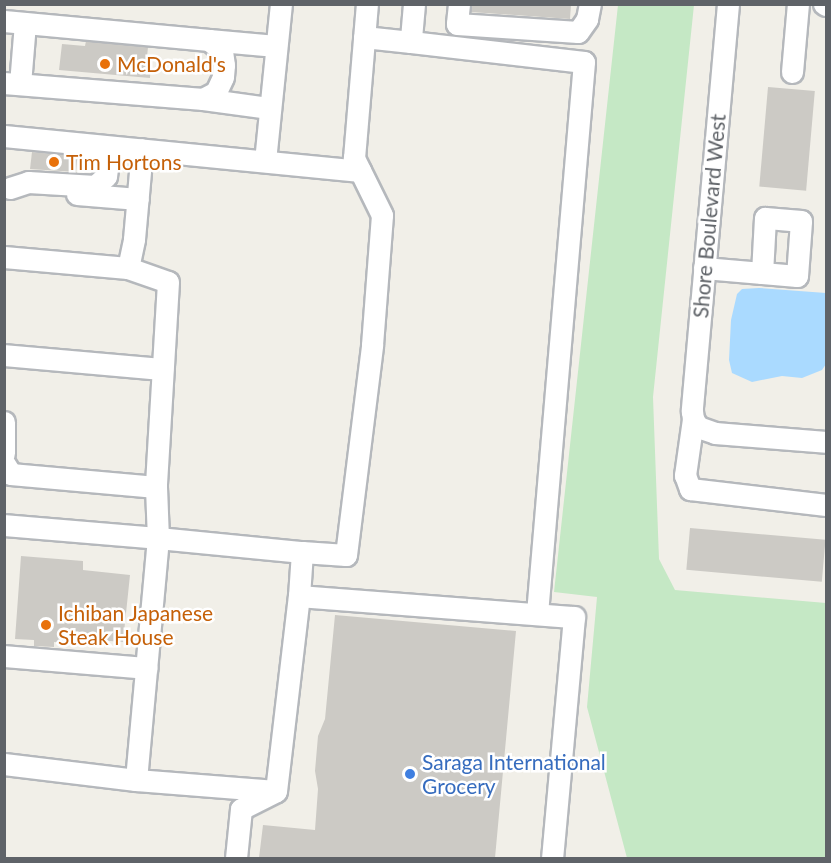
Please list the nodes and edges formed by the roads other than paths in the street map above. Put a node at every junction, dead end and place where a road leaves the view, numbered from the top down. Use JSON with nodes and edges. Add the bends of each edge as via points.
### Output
{"nodes":[{"id":1,"x":281,"y":4,"type":"edge"},
{"id":2,"x":367,"y":4,"type":"edge"},
{"id":3,"x":414,"y":4,"type":"edge"},
{"id":4,"x":459,"y":4,"type":"edge"},
{"id":5,"x":590,"y":4,"type":"edge"},
{"id":6,"x":728,"y":4,"type":"edge"},
{"id":7,"x":798,"y":4,"type":"edge"},
{"id":8,"x":15,"y":22,"type":"edge"},
{"id":9,"x":364,"y":37,"type":"junction"},
{"id":10,"x":209,"y":40,"type":"junction"},
{"id":11,"x":411,"y":42,"type":"junction"},
{"id":12,"x":276,"y":46,"type":"junction"},
{"id":13,"x":792,"y":72,"type":"dead end"},
{"id":14,"x":12,"y":83,"type":"edge"},
{"id":15,"x":203,"y":99,"type":"junction"},
{"id":16,"x":269,"y":108,"type":"junction"},
{"id":17,"x":10,"y":137,"type":"edge"},
{"id":18,"x":142,"y":149,"type":"junction"},
{"id":19,"x":265,"y":161,"type":"junction"},
{"id":20,"x":360,"y":171,"type":"junction"},
{"id":21,"x":7,"y":187,"type":"edge"},
{"id":22,"x":138,"y":199,"type":"junction"},
{"id":23,"x":4,"y":257,"type":"edge"},
{"id":24,"x":128,"y":268,"type":"junction"},
{"id":25,"x":704,"y":268,"type":"junction"},
{"id":26,"x":762,"y":273,"type":"dead end"},
{"id":27,"x":4,"y":355,"type":"edge"},
{"id":28,"x":162,"y":369,"type":"junction"},
{"id":29,"x":4,"y":422,"type":"edge"},
{"id":30,"x":696,"y":423,"type":"junction"},
{"id":31,"x":826,"y":442,"type":"edge"},
{"id":32,"x":4,"y":453,"type":"edge"},
{"id":33,"x":4,"y":463,"type":"edge"},
{"id":34,"x":156,"y":487,"type":"junction"},
{"id":35,"x":826,"y":506,"type":"edge"},
{"id":36,"x":4,"y":525,"type":"edge"},
{"id":37,"x":158,"y":538,"type":"junction"},
{"id":38,"x":303,"y":552,"type":"junction"},
{"id":39,"x":299,"y":596,"type":"junction"},
{"id":40,"x":537,"y":614,"type":"junction"},
{"id":41,"x":4,"y":656,"type":"edge"},
{"id":42,"x":146,"y":668,"type":"junction"},
{"id":43,"x":4,"y":764,"type":"edge"},
{"id":44,"x":136,"y":780,"type":"junction"},
{"id":45,"x":276,"y":791,"type":"junction"},
{"id":46,"x":237,"y":858,"type":"edge"},
{"id":47,"x":552,"y":858,"type":"edge"}],
"edges":[{"from":1,"to":12,"type":"street"},
{"from":2,"to":9,"type":"street"},
{"from":3,"to":11,"type":"street"},
{"from":4,"to":5,"type":"street","via":[[458,24],[578,32],[587,19]]},
{"from":6,"to":25,"type":"street","name":"Shore Boulevard West"},
{"from":7,"to":13,"type":"street"},
{"from":8,"to":10,"type":"street"},
{"from":8,"to":14,"type":"street"},
{"from":9,"to":11,"type":"street"},
{"from":9,"to":20,"type":"street","via":[[354,158]]},
{"from":10,"to":12,"type":"street"},
{"from":10,"to":15,"type":"street","via":[[222,51],[223,77],[216,92]]},
{"from":11,"to":40,"type":"street","via":[[584,62]]},
{"from":12,"to":16,"type":"street"},
{"from":14,"to":15,"type":"street"},
{"from":15,"to":16,"type":"street"},
{"from":16,"to":19,"type":"street"},
{"from":17,"to":18,"type":"street"},
{"from":17,"to":21,"type":"street","via":[[32,145],[97,151],[108,161],[108,169],[95,186],[28,182]]},
{"from":18,"to":19,"type":"street"},
{"from":18,"to":22,"type":"street"},
{"from":19,"to":20,"type":"street"},
{"from":20,"to":38,"type":"street","via":[[382,215],[372,345],[346,555]]},
{"from":21,"to":22,"type":"street"},
{"from":22,"to":24,"type":"street"},
{"from":23,"to":24,"type":"street"},
{"from":24,"to":28,"type":"street","via":[[168,282]]},
{"from":25,"to":26,"type":"street"},
{"from":25,"to":30,"type":"street","name":"Shore Boulevard West","via":[[692,411]]},
{"from":27,"to":28,"type":"street"},
{"from":28,"to":34,"type":"street"},
{"from":29,"to":32,"type":"street"},
{"from":30,"to":31,"type":"street","via":[[715,433]]},
{"from":30,"to":35,"type":"street","name":"Shore Boulevard West","via":[[685,475],[690,489]]},
{"from":33,"to":34,"type":"street","via":[[11,474]]},
{"from":34,"to":37,"type":"street"},
{"from":36,"to":37,"type":"street"},
{"from":37,"to":38,"type":"street"},
{"from":37,"to":42,"type":"street"},
{"from":38,"to":39,"type":"street"},
{"from":39,"to":40,"type":"street"},
{"from":39,"to":45,"type":"street"},
{"from":40,"to":47,"type":"street","via":[[574,617]]},
{"from":41,"to":42,"type":"street"},
{"from":42,"to":44,"type":"street"},
{"from":43,"to":44,"type":"street"},
{"from":44,"to":45,"type":"street"},
{"from":45,"to":46,"type":"street","via":[[241,810]]}]}
